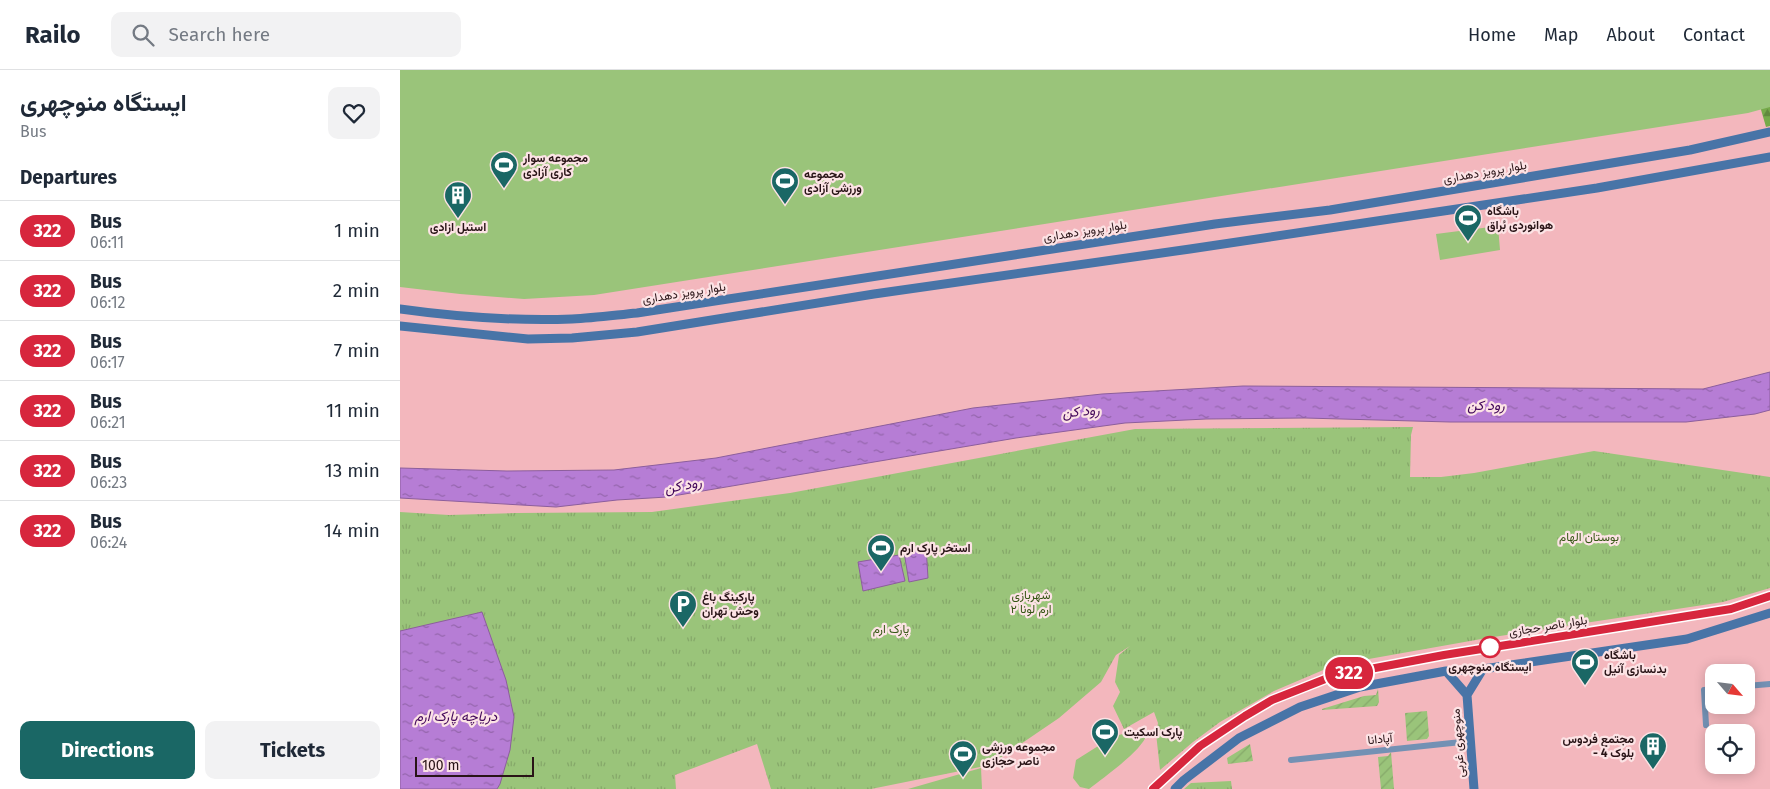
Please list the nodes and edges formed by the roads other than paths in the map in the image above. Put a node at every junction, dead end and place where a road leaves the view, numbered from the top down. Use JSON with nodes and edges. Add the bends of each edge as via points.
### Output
{"nodes":[{"id":1,"x":1770,"y":132,"type":"edge"},
{"id":2,"x":1770,"y":157,"type":"edge"},
{"id":3,"x":400,"y":309,"type":"edge"},
{"id":4,"x":400,"y":326,"type":"edge"},
{"id":5,"x":1770,"y":596,"type":"edge"},
{"id":6,"x":1770,"y":613,"type":"edge"},
{"id":7,"x":1483,"y":669,"type":"junction"},
{"id":8,"x":1446,"y":671,"type":"junction"},
{"id":9,"x":1770,"y":684,"type":"edge"},
{"id":10,"x":1755,"y":685,"type":"edge"},
{"id":11,"x":1705,"y":690,"type":"edge"},
{"id":12,"x":1467,"y":695,"type":"junction"},
{"id":13,"x":1705,"y":708,"type":"edge"},
{"id":14,"x":1471,"y":741,"type":"junction"},
{"id":15,"x":1291,"y":760,"type":"dead end"},
{"id":16,"x":1153,"y":789,"type":"edge"},
{"id":17,"x":1175,"y":789,"type":"edge"},
{"id":18,"x":1474,"y":789,"type":"edge"}],
"edges":[{"from":1,"to":3,"type":"main road","name":"بلوار پرویز دهداری","via":[[1690,150],[1330,210],[1215,224],[637,313],[536,319],[477,318]]},
{"from":2,"to":4,"type":"main road","via":[[1588,189],[637,332],[528,339]]},
{"from":5,"to":16,"type":"main road","name":"بلوار ناصر حجازی","via":[[1731,609],[1333,676],[1272,700],[1245,716],[1200,746]]},
{"from":6,"to":7,"type":"main road","via":[[1687,639]]},
{"from":7,"to":8,"type":"main road"},
{"from":7,"to":12,"type":"main road"},
{"from":8,"to":12,"type":"main road"},
{"from":8,"to":17,"type":"main road","via":[[1360,687],[1300,707],[1239,738]]},
{"from":9,"to":10,"type":"street"},
{"from":11,"to":13,"type":"street"},
{"from":12,"to":14,"type":"main road","name":"منوچهری غربی"},
{"from":14,"to":15,"type":"street","name":"آپادانا"},
{"from":14,"to":18,"type":"main road","name":"منوچهری غربی"}]}
